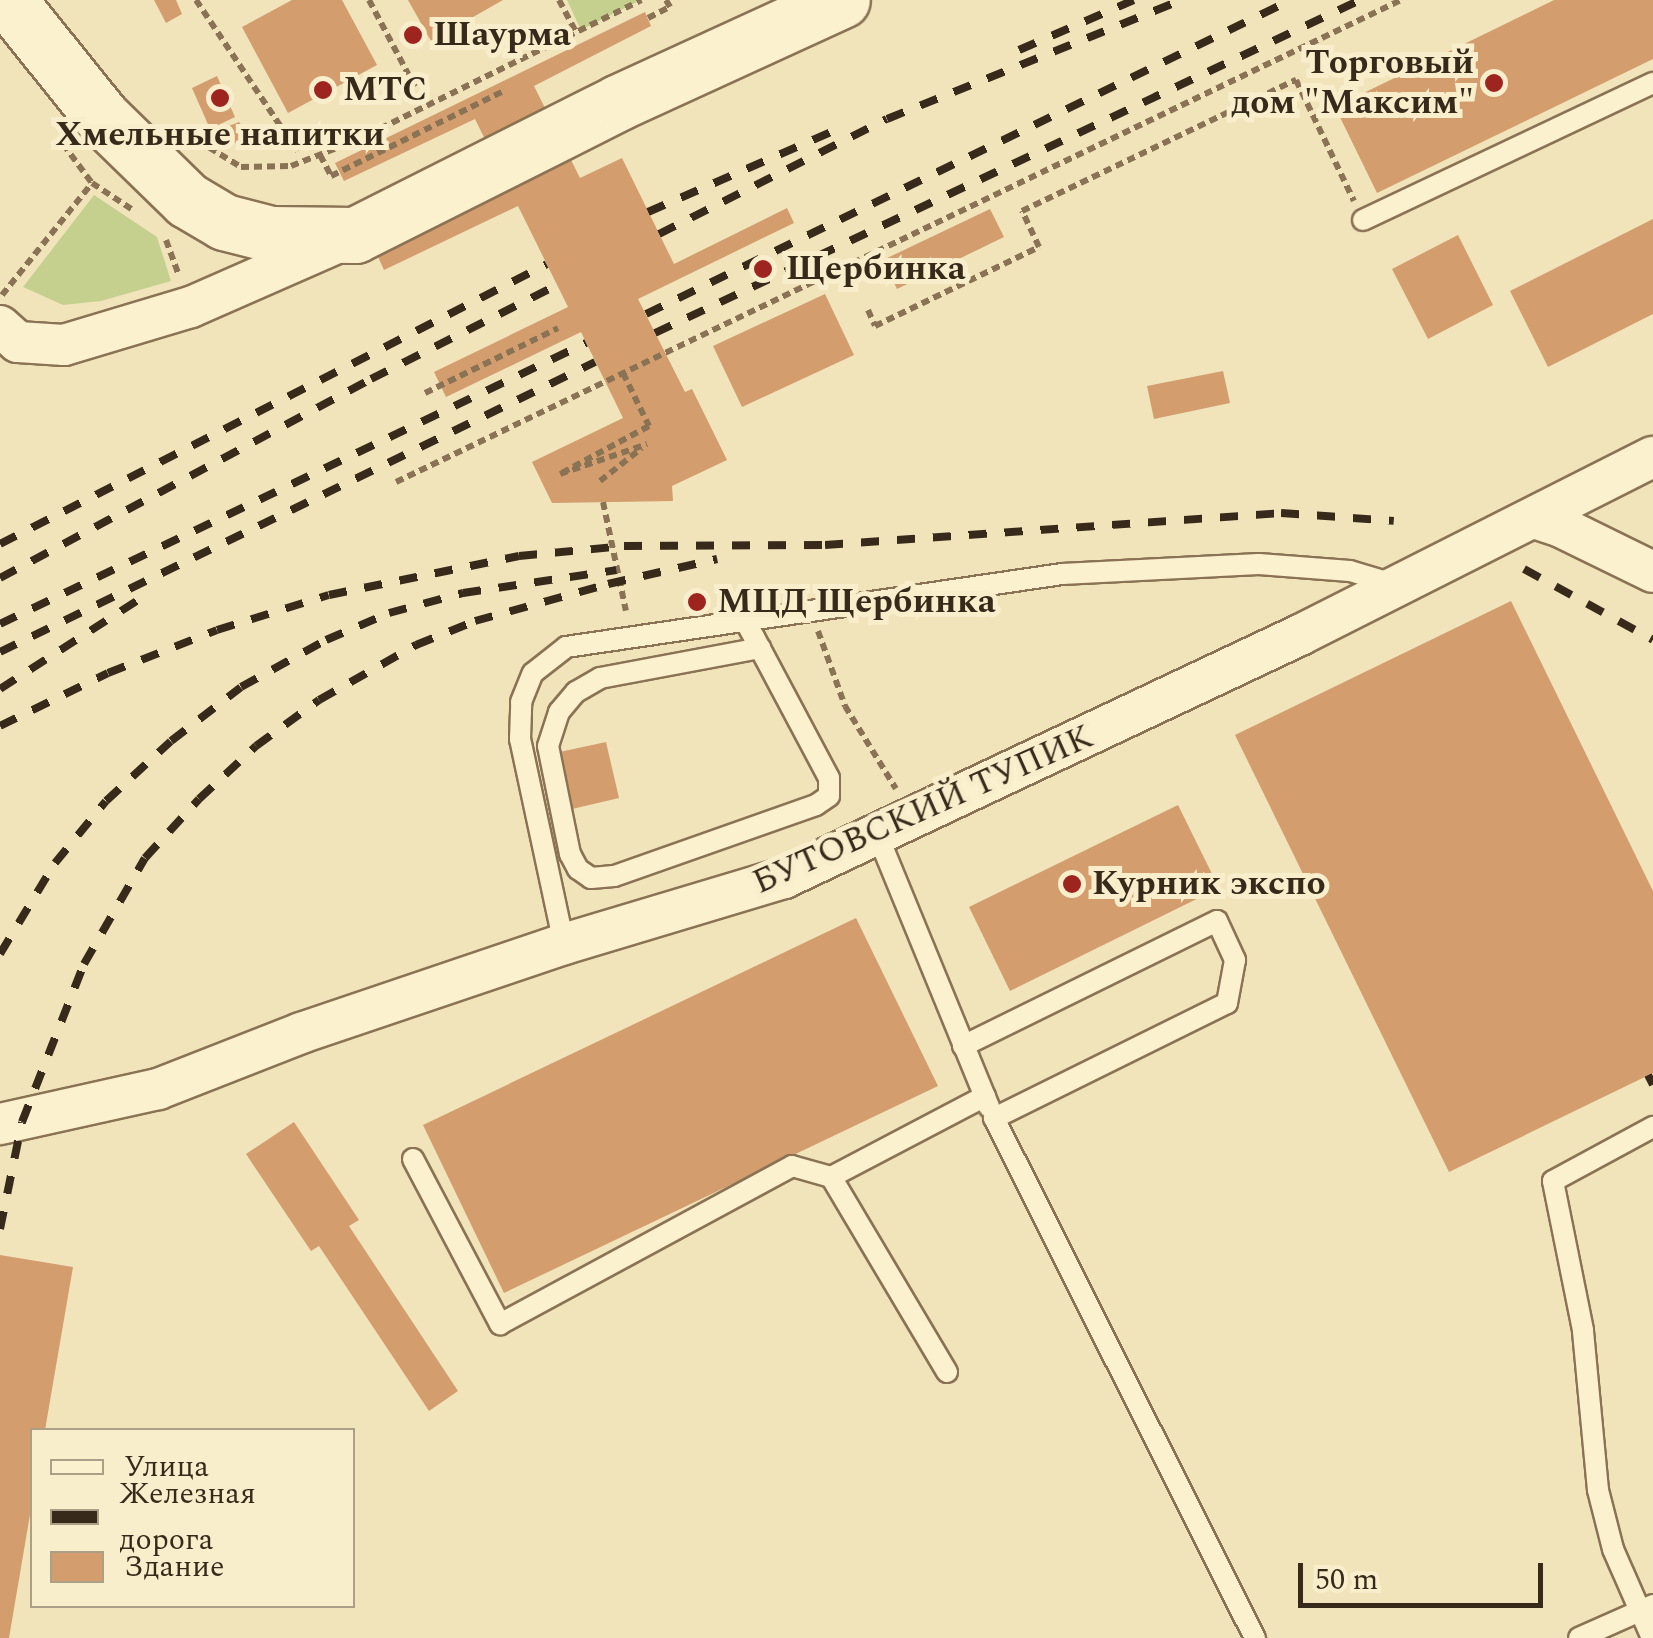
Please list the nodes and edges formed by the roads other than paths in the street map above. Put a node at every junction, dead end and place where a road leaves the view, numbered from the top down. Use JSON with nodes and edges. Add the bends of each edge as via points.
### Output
{"nodes":[{"id":1,"x":8,"y":0,"type":"edge"},
{"id":2,"x":754,"y":0,"type":"edge"},
{"id":3,"x":842,"y":0,"type":"edge"},
{"id":4,"x":1653,"y":82,"type":"edge"},
{"id":5,"x":619,"y":102,"type":"junction"},
{"id":6,"x":1363,"y":220,"type":"road end"},
{"id":7,"x":356,"y":235,"type":"junction"},
{"id":8,"x":0,"y":326,"type":"edge"},
{"id":9,"x":1653,"y":457,"type":"edge"},
{"id":10,"x":1534,"y":518,"type":"junction"},
{"id":11,"x":1653,"y":572,"type":"edge"},
{"id":12,"x":1399,"y":586,"type":"junction"},
{"id":13,"x":744,"y":620,"type":"junction"},
{"id":14,"x":760,"y":648,"type":"junction"},
{"id":15,"x":878,"y":836,"type":"junction"},
{"id":16,"x":564,"y":944,"type":"junction"},
{"id":17,"x":963,"y":1046,"type":"junction"},
{"id":18,"x":985,"y":1096,"type":"junction"},
{"id":19,"x":994,"y":1118,"type":"junction"},
{"id":20,"x":0,"y":1124,"type":"edge"},
{"id":21,"x":1653,"y":1127,"type":"edge"},
{"id":22,"x":413,"y":1158,"type":"dead end"},
{"id":23,"x":831,"y":1177,"type":"junction"},
{"id":24,"x":947,"y":1372,"type":"dead end"},
{"id":25,"x":1646,"y":1608,"type":"edge"},
{"id":26,"x":1254,"y":1638,"type":"edge"},
{"id":27,"x":1579,"y":1638,"type":"edge"},
{"id":28,"x":1652,"y":1638,"type":"edge"}],
"edges":[{"from":1,"to":7,"type":"main road","via":[[102,117],[187,200],[224,222],[271,234]]},
{"from":2,"to":5,"type":"main road"},
{"from":3,"to":5,"type":"main road"},
{"from":4,"to":6,"type":"lane"},
{"from":5,"to":7,"type":"main road"},
{"from":7,"to":8,"type":"street","via":[[191,307],[64,345],[18,342]]},
{"from":9,"to":10,"type":"street","name":"БУТОВСКИЙ ТУПИК"},
{"from":10,"to":11,"type":"street"},
{"from":10,"to":12,"type":"street","name":"БУТОВСКИЙ ТУПИК"},
{"from":12,"to":13,"type":"lane","via":[[1350,572],[1204,565],[1062,574]]},
{"from":12,"to":15,"type":"street","name":"БУТОВСКИЙ ТУПИК"},
{"from":13,"to":14,"type":"lane"},
{"from":13,"to":16,"type":"lane","via":[[566,647],[533,673],[520,702],[520,739]]},
{"from":14,"to":14,"type":"lane","via":[[600,678],[559,712],[548,746],[578,869],[591,878],[614,876],[829,796],[829,778]]},
{"from":15,"to":16,"type":"street","name":"БУТОВСКИЙ ТУПИК","via":[[784,878]]},
{"from":15,"to":17,"type":"lane"},
{"from":16,"to":20,"type":"street","name":"БУТОВСКИЙ ТУПИК","via":[[301,1033],[158,1090]]},
{"from":17,"to":18,"type":"lane"},
{"from":17,"to":19,"type":"lane","via":[[1217,922],[1235,960],[1228,1003]]},
{"from":18,"to":19,"type":"lane"},
{"from":18,"to":23,"type":"lane"},
{"from":19,"to":26,"type":"lane"},
{"from":21,"to":25,"type":"lane","via":[[1553,1180],[1583,1330],[1598,1490],[1613,1549]]},
{"from":22,"to":23,"type":"lane","via":[[500,1324],[792,1166]]},
{"from":23,"to":24,"type":"lane"},
{"from":25,"to":27,"type":"lane"},
{"from":25,"to":28,"type":"lane"}]}
